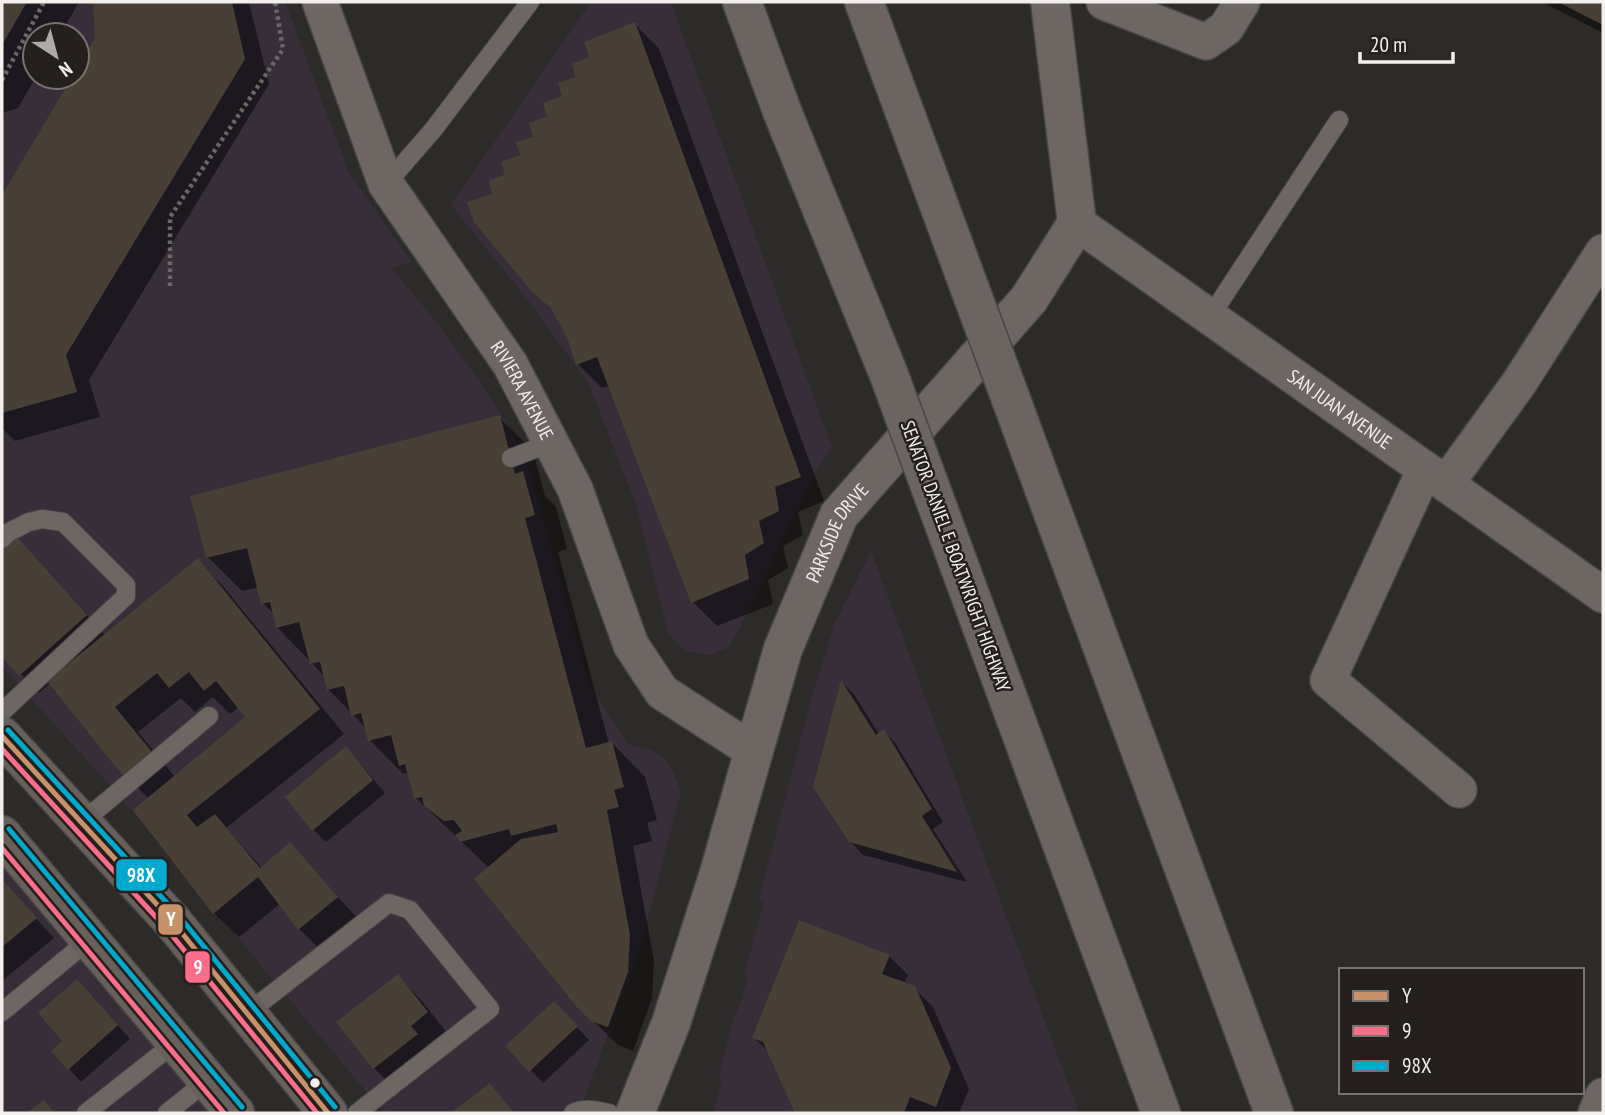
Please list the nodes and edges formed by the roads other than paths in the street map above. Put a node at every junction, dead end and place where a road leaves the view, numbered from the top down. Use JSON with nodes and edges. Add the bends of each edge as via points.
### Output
{"nodes":[{"id":1,"x":320,"y":2,"type":"edge"},
{"id":2,"x":530,"y":2,"type":"edge"},
{"id":3,"x":742,"y":2,"type":"edge"},
{"id":4,"x":864,"y":2,"type":"edge"},
{"id":5,"x":1050,"y":2,"type":"edge"},
{"id":6,"x":1104,"y":2,"type":"edge"},
{"id":7,"x":1242,"y":2,"type":"edge"},
{"id":8,"x":1339,"y":120,"type":"dead end"},
{"id":9,"x":386,"y":184,"type":"junction"},
{"id":10,"x":1077,"y":223,"type":"junction"},
{"id":11,"x":1603,"y":252,"type":"edge"},
{"id":12,"x":1210,"y":317,"type":"junction"},
{"id":13,"x":551,"y":443,"type":"junction"},
{"id":14,"x":511,"y":458,"type":"dead end"},
{"id":15,"x":1435,"y":476,"type":"junction"},
{"id":16,"x":2,"y":539,"type":"edge"},
{"id":17,"x":1603,"y":595,"type":"edge"},
{"id":18,"x":2,"y":712,"type":"edge"},
{"id":19,"x":209,"y":716,"type":"dead end"},
{"id":20,"x":2,"y":736,"type":"edge"},
{"id":21,"x":753,"y":751,"type":"junction"},
{"id":22,"x":1459,"y":790,"type":"dead end"},
{"id":23,"x":82,"y":822,"type":"junction"},
{"id":24,"x":2,"y":835,"type":"edge"},
{"id":25,"x":90,"y":939,"type":"junction"},
{"id":26,"x":2,"y":1012,"type":"edge"},
{"id":27,"x":246,"y":1014,"type":"junction"},
{"id":28,"x":176,"y":1042,"type":"junction"},
{"id":29,"x":208,"y":1080,"type":"junction"},
{"id":30,"x":1603,"y":1096,"type":"edge"},
{"id":31,"x":86,"y":1113,"type":"edge"},
{"id":32,"x":167,"y":1113,"type":"edge"},
{"id":33,"x":235,"y":1113,"type":"edge"},
{"id":34,"x":328,"y":1113,"type":"edge"},
{"id":35,"x":357,"y":1113,"type":"edge"},
{"id":36,"x":573,"y":1113,"type":"edge"},
{"id":37,"x":609,"y":1113,"type":"edge"},
{"id":38,"x":635,"y":1113,"type":"edge"},
{"id":39,"x":1161,"y":1113,"type":"edge"},
{"id":40,"x":1274,"y":1113,"type":"edge"},
{"id":41,"x":1596,"y":1113,"type":"edge"}],
"edges":[{"from":1,"to":9,"type":"street","name":"RIVIERA AVENUE"},
{"from":2,"to":9,"type":"lane"},
{"from":3,"to":39,"type":"highway","name":"SENATOR DANIEL E BOATWRIGHT HIGHWAY","bridge":true,"via":[[889,375]]},
{"from":4,"to":40,"type":"highway","bridge":true},
{"from":5,"to":10,"type":"street"},
{"from":6,"to":7,"type":"street","via":[[1206,42],[1226,28]]},
{"from":8,"to":12,"type":"lane"},
{"from":9,"to":13,"type":"street","name":"RIVIERA AVENUE","via":[[510,364]]},
{"from":10,"to":12,"type":"street","name":"SAN JUAN AVENUE"},
{"from":10,"to":21,"type":"street","name":"PARKSIDE DRIVE","via":[[1030,299],[839,515],[783,649]]},
{"from":11,"to":15,"type":"street","via":[[1519,383]]},
{"from":12,"to":15,"type":"street","name":"SAN JUAN AVENUE"},
{"from":13,"to":14,"type":"lane"},
{"from":13,"to":21,"type":"street","name":"RIVIERA AVENUE","via":[[575,489],[631,645],[662,691]]},
{"from":15,"to":17,"type":"street","name":"SAN JUAN AVENUE"},
{"from":15,"to":22,"type":"street","via":[[1328,680]]},
{"from":16,"to":18,"type":"lane","via":[[29,522],[62,522],[125,585],[126,596]]},
{"from":19,"to":23,"type":"lane"},
{"from":20,"to":23,"type":"main road"},
{"from":21,"to":38,"type":"street","name":"PARKSIDE DRIVE","via":[[671,1023]]},
{"from":23,"to":27,"type":"main road","via":[[173,922]]},
{"from":24,"to":25,"type":"main road"},
{"from":25,"to":26,"type":"lane"},
{"from":25,"to":28,"type":"main road"},
{"from":27,"to":34,"type":"main road"},
{"from":27,"to":35,"type":"lane","via":[[388,903],[410,910],[490,1009]]},
{"from":28,"to":29,"type":"main road"},
{"from":28,"to":31,"type":"lane"},
{"from":29,"to":32,"type":"lane"},
{"from":29,"to":33,"type":"main road"},
{"from":30,"to":41,"type":"street"},
{"from":36,"to":37,"type":"lane"}]}
